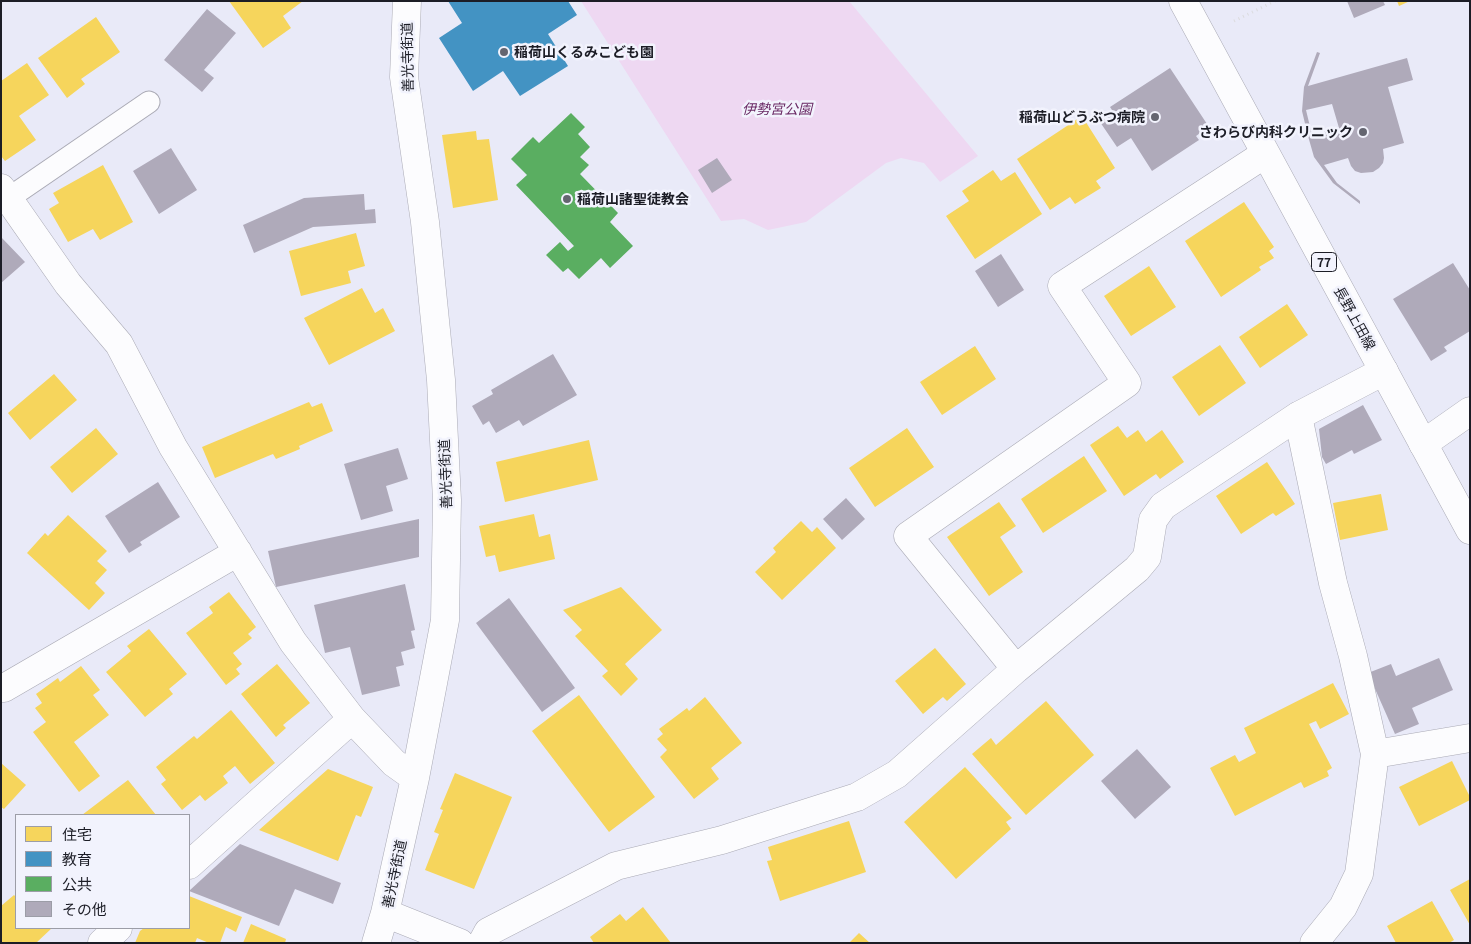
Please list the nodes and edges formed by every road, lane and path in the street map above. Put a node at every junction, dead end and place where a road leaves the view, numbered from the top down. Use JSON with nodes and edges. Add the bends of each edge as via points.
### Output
{"nodes":[{"id":1,"x":406,"y":1,"type":"edge"},
{"id":2,"x":1183,"y":1,"type":"edge"},
{"id":3,"x":1275,"y":1,"type":"edge"},
{"id":4,"x":1202,"y":37,"type":"junction"},
{"id":5,"x":149,"y":102,"type":"dead end"},
{"id":6,"x":1265,"y":154,"type":"junction"},
{"id":7,"x":5,"y":194,"type":"edge"},
{"id":8,"x":1384,"y":371,"type":"junction"},
{"id":9,"x":1470,"y":411,"type":"edge"},
{"id":10,"x":1298,"y":416,"type":"junction"},
{"id":11,"x":1423,"y":444,"type":"junction"},
{"id":12,"x":1470,"y":530,"type":"edge"},
{"id":13,"x":238,"y":552,"type":"junction"},
{"id":14,"x":1016,"y":669,"type":"junction"},
{"id":15,"x":4,"y":688,"type":"dead end"},
{"id":16,"x":352,"y":719,"type":"junction"},
{"id":17,"x":1470,"y":738,"type":"edge"},
{"id":18,"x":1375,"y":754,"type":"junction"},
{"id":19,"x":415,"y":778,"type":"junction"},
{"id":20,"x":190,"y":864,"type":"edge"},
{"id":21,"x":385,"y":913,"type":"junction"},
{"id":22,"x":117,"y":929,"type":"edge"},
{"id":23,"x":102,"y":943,"type":"edge"},
{"id":24,"x":376,"y":943,"type":"edge"},
{"id":25,"x":460,"y":943,"type":"edge"},
{"id":26,"x":482,"y":943,"type":"edge"},
{"id":27,"x":1314,"y":943,"type":"edge"}],
"edges":[{"from":1,"to":19,"type":"street","name":"善光寺街道","via":[[404,77],[428,250],[441,380],[447,500],[445,620]]},
{"from":2,"to":4,"type":"street","name":"長野上田線","number":"77"},
{"from":3,"to":4,"type":"path"},
{"from":4,"to":6,"type":"street","name":"長野上田線","number":"77"},
{"from":5,"to":7,"type":"lane"},
{"from":6,"to":8,"type":"street","name":"長野上田線","number":"77"},
{"from":6,"to":14,"type":"street","via":[[1062,286],[1127,383],[908,536]]},
{"from":7,"to":13,"type":"street","via":[[68,284],[119,344],[173,447]]},
{"from":8,"to":10,"type":"street"},
{"from":8,"to":11,"type":"street","name":"長野上田線","number":"77"},
{"from":9,"to":11,"type":"street"},
{"from":10,"to":14,"type":"street","via":[[1162,506],[1153,520],[1147,557],[1137,569]]},
{"from":10,"to":18,"type":"street","via":[[1333,583]]},
{"from":11,"to":12,"type":"street","name":"長野上田線","number":"77"},
{"from":13,"to":15,"type":"street"},
{"from":13,"to":16,"type":"street","via":[[292,642]]},
{"from":14,"to":26,"type":"street","via":[[897,774],[858,797],[722,840],[616,866],[488,932]]},
{"from":16,"to":19,"type":"street","via":[[394,763]]},
{"from":16,"to":20,"type":"street"},
{"from":17,"to":18,"type":"street"},
{"from":18,"to":27,"type":"street","via":[[1359,874],[1343,907]]},
{"from":19,"to":21,"type":"street","name":"善光寺街道"},
{"from":21,"to":24,"type":"street","name":"善光寺街道"},
{"from":21,"to":25,"type":"street"},
{"from":22,"to":23,"type":"street"}]}
